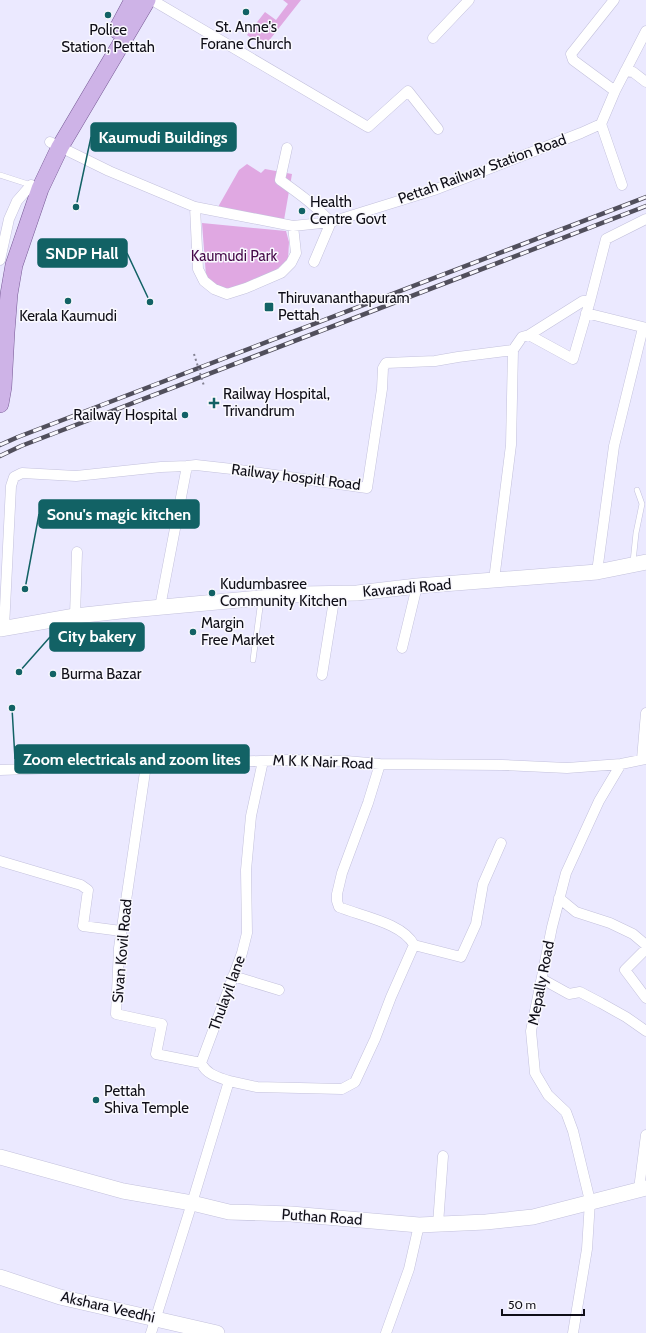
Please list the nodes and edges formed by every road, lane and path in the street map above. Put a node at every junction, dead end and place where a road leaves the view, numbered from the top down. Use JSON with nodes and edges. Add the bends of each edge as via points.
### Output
{"nodes":[{"id":1,"x":133,"y":0,"type":"edge"},
{"id":2,"x":147,"y":0,"type":"edge"},
{"id":3,"x":152,"y":0,"type":"edge"},
{"id":4,"x":469,"y":0,"type":"edge"},
{"id":5,"x":614,"y":0,"type":"edge"},
{"id":6,"x":646,"y":31,"type":"edge"},
{"id":7,"x":433,"y":38,"type":"dead end"},
{"id":8,"x":625,"y":72,"type":"junction"},
{"id":9,"x":646,"y":82,"type":"edge"},
{"id":10,"x":615,"y":91,"type":"junction"},
{"id":11,"x":601,"y":124,"type":"junction"},
{"id":12,"x":438,"y":129,"type":"dead end"},
{"id":13,"x":55,"y":144,"type":"junction"},
{"id":14,"x":288,"y":148,"type":"dead end"},
{"id":15,"x":0,"y":175,"type":"edge"},
{"id":16,"x":31,"y":185,"type":"junction"},
{"id":17,"x":622,"y":185,"type":"dead end"},
{"id":18,"x":195,"y":207,"type":"junction"},
{"id":19,"x":5,"y":218,"type":"edge"},
{"id":20,"x":646,"y":219,"type":"edge"},
{"id":21,"x":331,"y":222,"type":"junction"},
{"id":22,"x":293,"y":226,"type":"junction"},
{"id":23,"x":0,"y":260,"type":"edge"},
{"id":24,"x":314,"y":262,"type":"dead end"},
{"id":25,"x":0,"y":296,"type":"edge"},
{"id":26,"x":590,"y":302,"type":"junction"},
{"id":27,"x":586,"y":314,"type":"junction"},
{"id":28,"x":645,"y":328,"type":"edge"},
{"id":29,"x":529,"y":335,"type":"junction"},
{"id":30,"x":513,"y":350,"type":"junction"},
{"id":31,"x":194,"y":354,"type":"dead end"},
{"id":32,"x":204,"y":386,"type":"dead end"},
{"id":33,"x":0,"y":404,"type":"edge"},
{"id":34,"x":187,"y":466,"type":"junction"},
{"id":35,"x":637,"y":490,"type":"dead end"},
{"id":36,"x":77,"y":552,"type":"dead end"},
{"id":37,"x":640,"y":564,"type":"edge"},
{"id":38,"x":597,"y":572,"type":"junction"},
{"id":39,"x":494,"y":580,"type":"junction"},
{"id":40,"x":417,"y":586,"type":"junction"},
{"id":41,"x":335,"y":594,"type":"junction"},
{"id":42,"x":261,"y":599,"type":"junction"},
{"id":43,"x":160,"y":607,"type":"junction"},
{"id":44,"x":75,"y":616,"type":"junction"},
{"id":45,"x":2,"y":629,"type":"edge"},
{"id":46,"x":402,"y":648,"type":"dead end"},
{"id":47,"x":253,"y":660,"type":"dead end"},
{"id":48,"x":322,"y":675,"type":"dead end"},
{"id":49,"x":646,"y":713,"type":"edge"},
{"id":50,"x":644,"y":759,"type":"edge"},
{"id":51,"x":263,"y":761,"type":"junction"},
{"id":52,"x":380,"y":764,"type":"junction"},
{"id":53,"x":621,"y":764,"type":"junction"},
{"id":54,"x":146,"y":765,"type":"junction"},
{"id":55,"x":0,"y":770,"type":"edge"},
{"id":56,"x":501,"y":843,"type":"dead end"},
{"id":57,"x":0,"y":861,"type":"edge"},
{"id":58,"x":559,"y":898,"type":"junction"},
{"id":59,"x":122,"y":931,"type":"junction"},
{"id":60,"x":414,"y":945,"type":"junction"},
{"id":61,"x":646,"y":945,"type":"edge"},
{"id":62,"x":646,"y":949,"type":"edge"},
{"id":63,"x":233,"y":976,"type":"junction"},
{"id":64,"x":542,"y":979,"type":"junction"},
{"id":65,"x":279,"y":990,"type":"dead end"},
{"id":66,"x":646,"y":998,"type":"edge"},
{"id":67,"x":646,"y":1031,"type":"edge"},
{"id":68,"x":201,"y":1063,"type":"junction"},
{"id":69,"x":229,"y":1080,"type":"junction"},
{"id":70,"x":646,"y":1135,"type":"edge"},
{"id":71,"x":443,"y":1156,"type":"dead end"},
{"id":72,"x":0,"y":1157,"type":"edge"},
{"id":73,"x":642,"y":1188,"type":"edge"},
{"id":74,"x":590,"y":1201,"type":"junction"},
{"id":75,"x":192,"y":1203,"type":"junction"},
{"id":76,"x":438,"y":1224,"type":"junction"},
{"id":77,"x":419,"y":1225,"type":"junction"},
{"id":78,"x":0,"y":1277,"type":"edge"},
{"id":79,"x":156,"y":1318,"type":"junction"},
{"id":80,"x":151,"y":1333,"type":"edge"},
{"id":81,"x":217,"y":1333,"type":"edge"},
{"id":82,"x":386,"y":1333,"type":"edge"},
{"id":83,"x":573,"y":1333,"type":"edge"}],
"edges":[{"from":1,"to":13,"type":"main road"},
{"from":2,"to":13,"type":"main road"},
{"from":3,"to":12,"type":"street","via":[[368,127],[408,91]]},
{"from":4,"to":7,"type":"street"},
{"from":5,"to":10,"type":"street","via":[[571,54],[573,60]]},
{"from":6,"to":8,"type":"street"},
{"from":8,"to":9,"type":"street","via":[[633,72]]},
{"from":8,"to":10,"type":"street"},
{"from":10,"to":11,"type":"street"},
{"from":11,"to":17,"type":"street"},
{"from":11,"to":21,"type":"street","name":"Pettah Railway Station Road","via":[[434,190]]},
{"from":13,"to":16,"type":"main road"},
{"from":13,"to":18,"type":"street","name":"Pettah Railway Station Road","via":[[109,171]]},
{"from":13,"to":33,"type":"main road","via":[[14,265],[9,294]]},
{"from":14,"to":21,"type":"street","via":[[280,180],[312,203]]},
{"from":15,"to":16,"type":"lane"},
{"from":16,"to":19,"type":"street"},
{"from":16,"to":25,"type":"main road","via":[[10,250]]},
{"from":18,"to":22,"type":"street","name":"Pettah Railway Station Road"},
{"from":18,"to":22,"type":"street","via":[[198,269],[204,281],[214,289],[227,294],[281,273],[291,263],[296,253]]},
{"from":19,"to":23,"type":"street"},
{"from":20,"to":26,"type":"street","via":[[606,239]]},
{"from":21,"to":22,"type":"street","name":"Pettah Railway Station Road"},
{"from":21,"to":24,"type":"street"},
{"from":26,"to":27,"type":"street"},
{"from":26,"to":29,"type":"street","via":[[583,301]]},
{"from":27,"to":28,"type":"street"},
{"from":27,"to":29,"type":"street","via":[[572,359]]},
{"from":28,"to":38,"type":"street","via":[[614,446]]},
{"from":29,"to":30,"type":"street","via":[[522,337]]},
{"from":30,"to":34,"type":"street","name":"Railway hospitl Road","via":[[435,361],[386,363],[383,368],[367,488],[232,469]]},
{"from":30,"to":39,"type":"street","via":[[511,445]]},
{"from":31,"to":32,"type":"path","bridge":true},
{"from":34,"to":43,"type":"street"},
{"from":34,"to":45,"type":"street","via":[[161,466],[76,476],[22,473],[14,477],[11,486]]},
{"from":35,"to":37,"type":"lane","via":[[642,504],[636,533]]},
{"from":36,"to":44,"type":"street"},
{"from":37,"to":38,"type":"street","name":"Kavaradi Road"},
{"from":38,"to":39,"type":"street","name":"Kavaradi Road"},
{"from":39,"to":40,"type":"street","name":"Kavaradi Road"},
{"from":40,"to":41,"type":"street","name":"Kavaradi Road"},
{"from":40,"to":46,"type":"street"},
{"from":41,"to":42,"type":"street","name":"Kavaradi Road","via":[[303,594]]},
{"from":41,"to":48,"type":"street"},
{"from":42,"to":43,"type":"street","name":"Kavaradi Road"},
{"from":42,"to":47,"type":"lane"},
{"from":43,"to":44,"type":"street","name":"Kavaradi Road"},
{"from":44,"to":45,"type":"street","name":"Kavaradi Road"},
{"from":49,"to":50,"type":"street"},
{"from":50,"to":53,"type":"street","name":"M K K Nair Road"},
{"from":51,"to":52,"type":"street","name":"M K K Nair Road","via":[[346,761]]},
{"from":51,"to":54,"type":"street","name":"M K K Nair Road"},
{"from":51,"to":63,"type":"street","name":"Thulayil lane","via":[[251,816],[246,870],[246,933]]},
{"from":52,"to":53,"type":"street","name":"M K K Nair Road","via":[[567,768]]},
{"from":52,"to":60,"type":"street","via":[[342,873],[337,901],[340,907],[394,928],[411,939]]},
{"from":53,"to":58,"type":"street","name":"Mepally Road","via":[[599,801],[566,873]]},
{"from":54,"to":55,"type":"street","name":"M K K Nair Road"},
{"from":54,"to":59,"type":"street","name":"Sivan Kovil Road"},
{"from":56,"to":60,"type":"street","via":[[483,884],[476,924],[461,957]]},
{"from":57,"to":59,"type":"street","via":[[81,885],[88,890],[83,926]]},
{"from":58,"to":61,"type":"street","via":[[576,912],[610,923],[633,934]]},
{"from":58,"to":64,"type":"street","name":"Mepally Road"},
{"from":59,"to":68,"type":"street","name":"Sivan Kovil Road","via":[[116,1014],[162,1024],[156,1054]]},
{"from":60,"to":69,"type":"street","via":[[355,1082],[342,1088],[257,1087]]},
{"from":62,"to":66,"type":"street","via":[[625,970]]},
{"from":63,"to":65,"type":"street"},
{"from":63,"to":68,"type":"street","name":"Thulayil lane"},
{"from":64,"to":67,"type":"street","via":[[570,994],[580,992]]},
{"from":64,"to":74,"type":"street","name":"Mepally Road","via":[[531,1031],[535,1073],[548,1095],[566,1112]]},
{"from":68,"to":69,"type":"street","via":[[210,1074]]},
{"from":69,"to":75,"type":"street"},
{"from":70,"to":73,"type":"street"},
{"from":71,"to":76,"type":"street"},
{"from":72,"to":75,"type":"street","name":"Puthan Road","via":[[123,1191]]},
{"from":73,"to":74,"type":"street","name":"Puthan Road"},
{"from":74,"to":76,"type":"street","name":"Puthan Road","via":[[533,1217]]},
{"from":74,"to":83,"type":"street","name":"Mepally Road","via":[[587,1249]]},
{"from":75,"to":77,"type":"street","name":"Puthan Road","via":[[229,1212],[291,1214]]},
{"from":75,"to":79,"type":"street"},
{"from":76,"to":77,"type":"street","name":"Puthan Road"},
{"from":77,"to":82,"type":"street","via":[[409,1269]]},
{"from":78,"to":79,"type":"street","name":"Akshara Veedhi","via":[[60,1297]]},
{"from":79,"to":80,"type":"street"},
{"from":79,"to":81,"type":"street","name":"Akshara Veedhi"}]}
